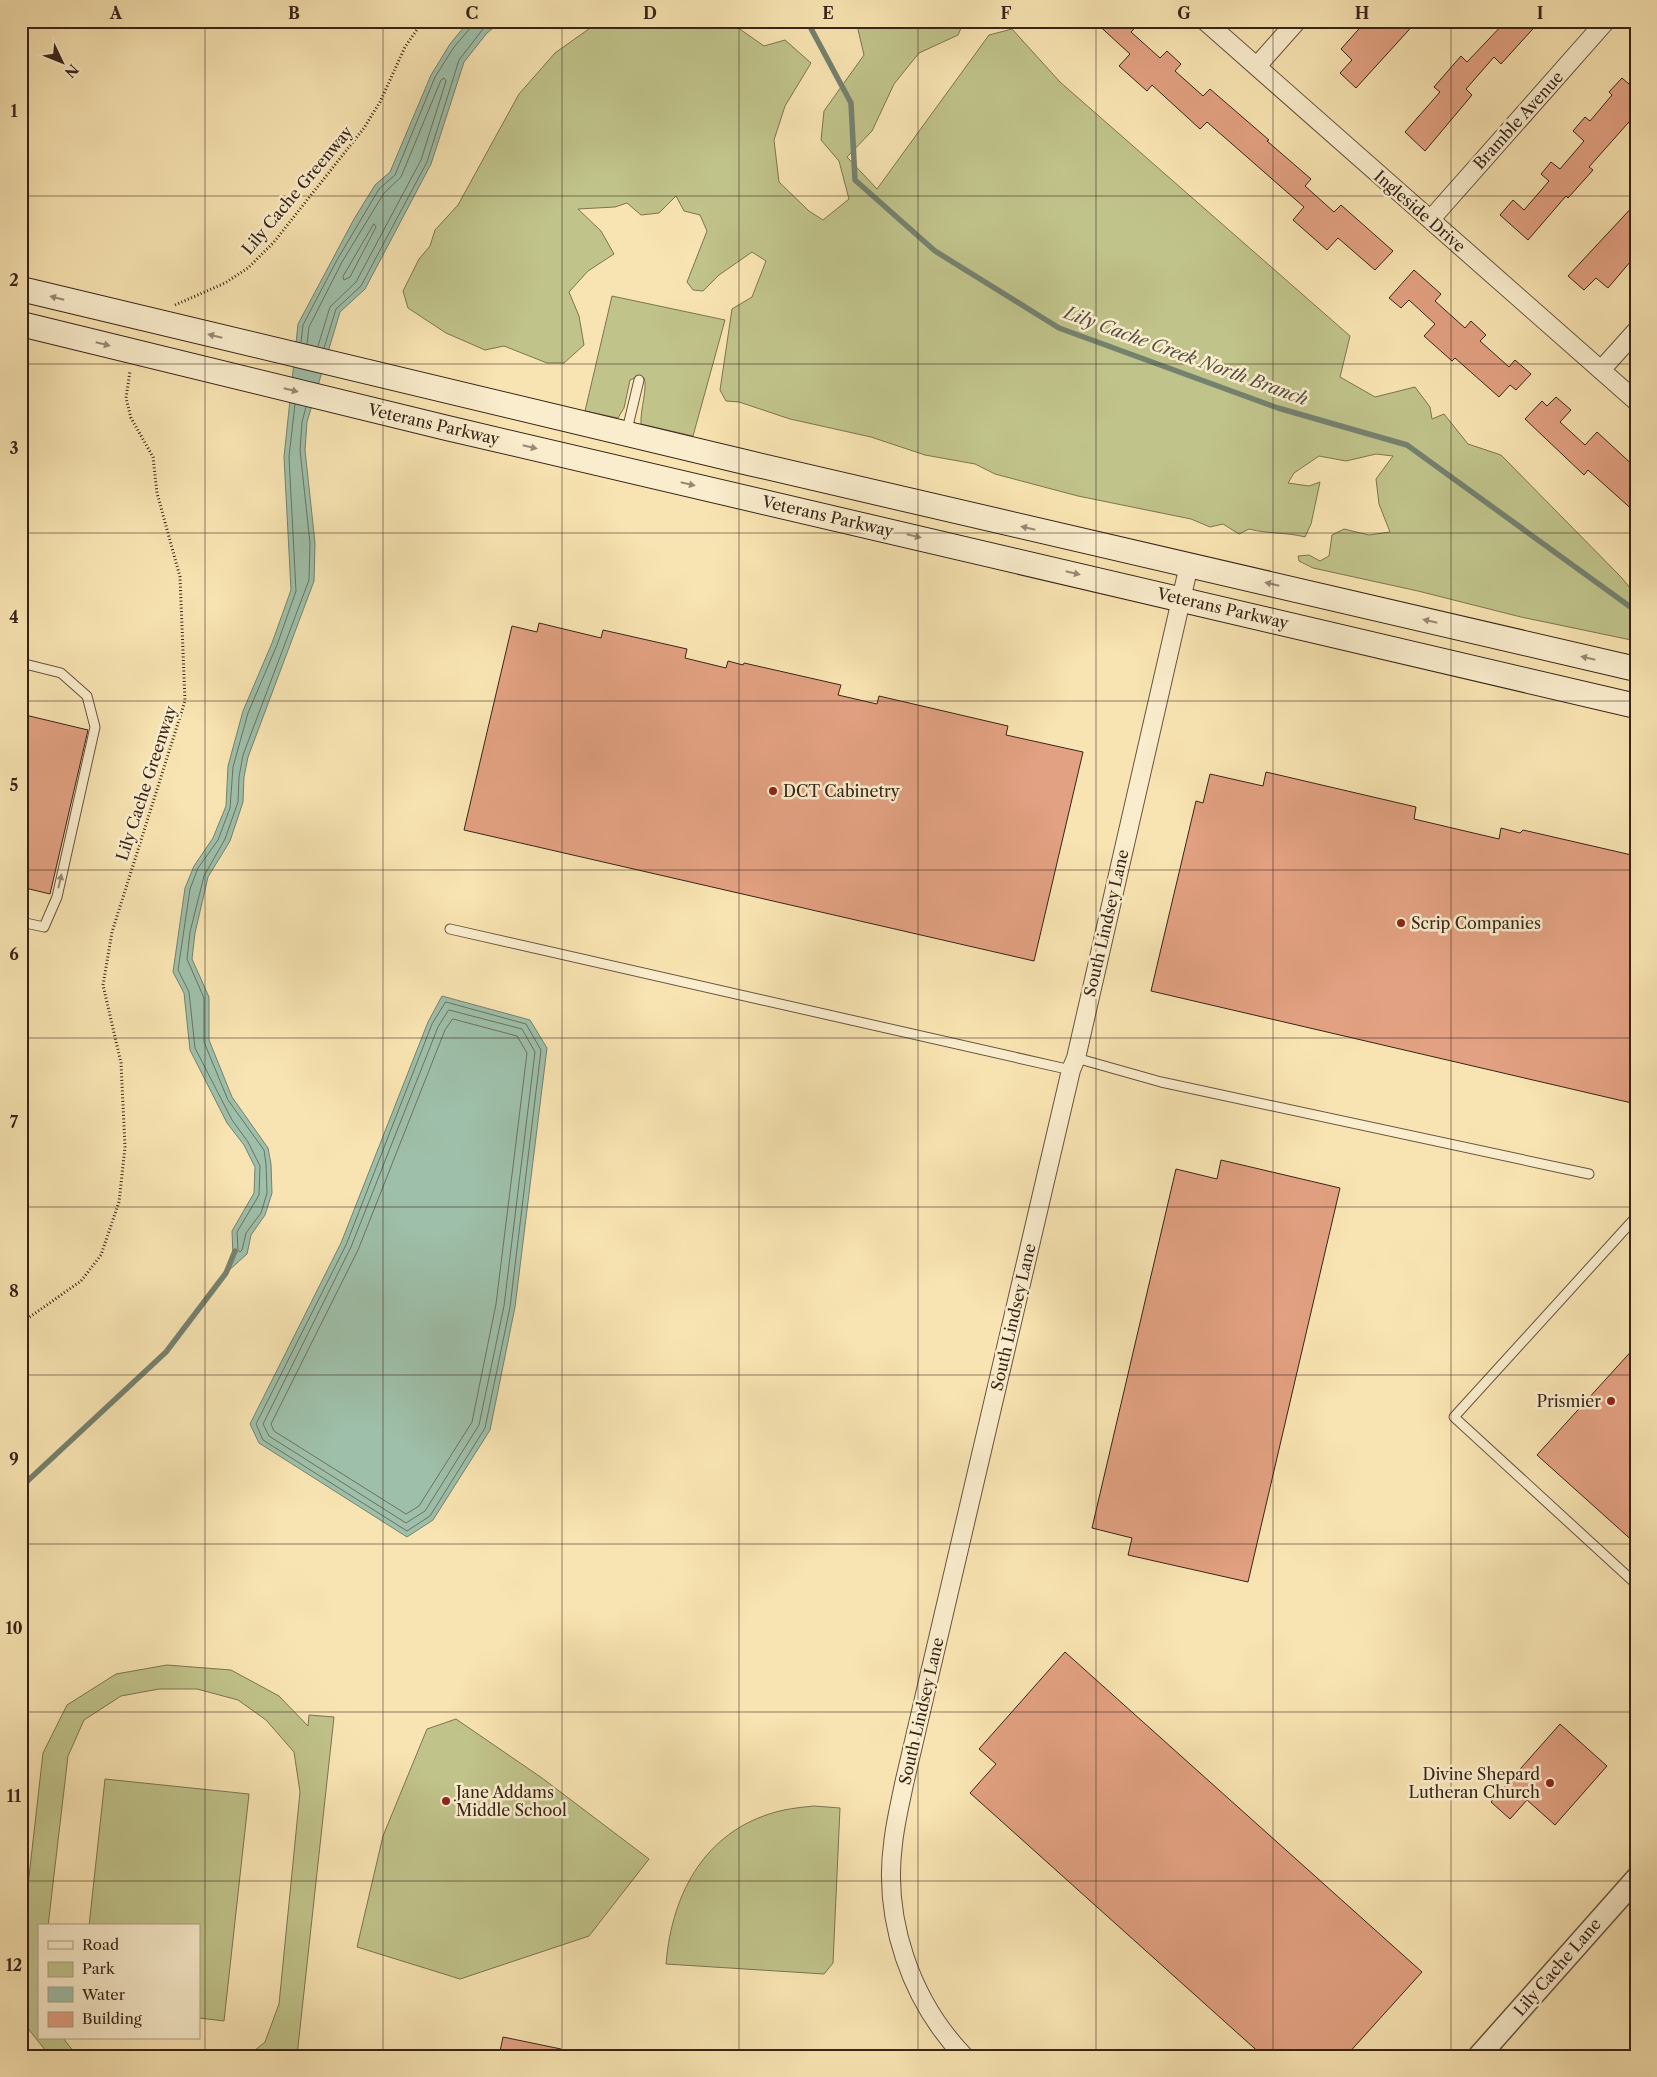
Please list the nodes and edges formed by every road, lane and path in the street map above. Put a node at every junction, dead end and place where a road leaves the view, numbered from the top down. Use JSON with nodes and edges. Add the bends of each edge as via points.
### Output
{"nodes":[{"id":1,"x":423,"y":21,"type":"edge"},
{"id":2,"x":1204,"y":21,"type":"edge"},
{"id":3,"x":1297,"y":21,"type":"edge"},
{"id":4,"x":1606,"y":21,"type":"edge"},
{"id":5,"x":1257,"y":66,"type":"junction"},
{"id":6,"x":1431,"y":219,"type":"junction"},
{"id":7,"x":21,"y":290,"type":"edge"},
{"id":8,"x":21,"y":324,"type":"edge"},
{"id":9,"x":168,"y":325,"type":"junction"},
{"id":10,"x":1636,"y":331,"type":"edge"},
{"id":11,"x":135,"y":352,"type":"junction"},
{"id":12,"x":1601,"y":370,"type":"junction"},
{"id":13,"x":639,"y":380,"type":"dead end"},
{"id":14,"x":1636,"y":401,"type":"edge"},
{"id":15,"x":626,"y":434,"type":"junction"},
{"id":16,"x":1189,"y":565,"type":"junction"},
{"id":17,"x":1180,"y":598,"type":"junction"},
{"id":18,"x":21,"y":663,"type":"edge"},
{"id":19,"x":1636,"y":669,"type":"edge"},
{"id":20,"x":1636,"y":706,"type":"edge"},
{"id":21,"x":21,"y":922,"type":"edge"},
{"id":22,"x":450,"y":929,"type":"dead end"},
{"id":23,"x":1073,"y":1064,"type":"junction"},
{"id":24,"x":1589,"y":1174,"type":"dead end"},
{"id":25,"x":1636,"y":1218,"type":"edge"},
{"id":26,"x":21,"y":1323,"type":"edge"},
{"id":27,"x":1636,"y":1584,"type":"edge"},
{"id":28,"x":1636,"y":1879,"type":"edge"},
{"id":29,"x":964,"y":2056,"type":"edge"},
{"id":30,"x":1479,"y":2056,"type":"edge"}],
"edges":[{"from":1,"to":9,"type":"path","name":"Lily Cache Greenway","via":[[405,46],[380,102],[364,128],[274,242],[248,268],[225,284],[179,302],[173,307]]},
{"from":2,"to":5,"type":"street","name":"Ingleside Drive"},
{"from":3,"to":5,"type":"street"},
{"from":4,"to":6,"type":"street","name":"Bramble Avenue"},
{"from":5,"to":6,"type":"street","name":"Ingleside Drive"},
{"from":6,"to":12,"type":"street","name":"Ingleside Drive"},
{"from":9,"to":7,"type":"main road","name":"Veterans Parkway","one_way":true},
{"from":8,"to":11,"type":"main road","name":"Veterans Parkway","one_way":true},
{"from":15,"to":9,"type":"main road","name":"Veterans Parkway","one_way":true},
{"from":10,"to":12,"type":"street"},
{"from":11,"to":17,"type":"main road","name":"Veterans Parkway","one_way":true},
{"from":11,"to":26,"type":"path","name":"Lily Cache Greenway","via":[[126,398],[131,418],[152,457],[157,493],[180,577],[185,701],[112,932],[103,985],[121,1063],[125,1146],[119,1202],[101,1255],[81,1281]]},
{"from":12,"to":14,"type":"street","name":"Ingleside Drive"},
{"from":13,"to":15,"type":"lane"},
{"from":16,"to":15,"type":"main road","name":"Veterans Parkway","one_way":true},
{"from":16,"to":17,"type":"street","name":"South Lindsey Lane"},
{"from":19,"to":16,"type":"main road","name":"Veterans Parkway","one_way":true},
{"from":17,"to":20,"type":"main road","name":"Veterans Parkway"},
{"from":17,"to":23,"type":"street","name":"South Lindsey Lane"},
{"from":21,"to":18,"type":"lane","one_way":true,"via":[[44,927],[56,897],[96,727],[87,696],[61,673]]},
{"from":22,"to":23,"type":"lane"},
{"from":23,"to":24,"type":"lane"},
{"from":23,"to":29,"type":"street","name":"South Lindsey Lane","via":[[892,1845],[891,1886],[895,1917],[911,1978],[945,2035]]},
{"from":25,"to":27,"type":"lane","via":[[1454,1417]]},
{"from":28,"to":30,"type":"street","name":"Lily Cache Lane"}]}
